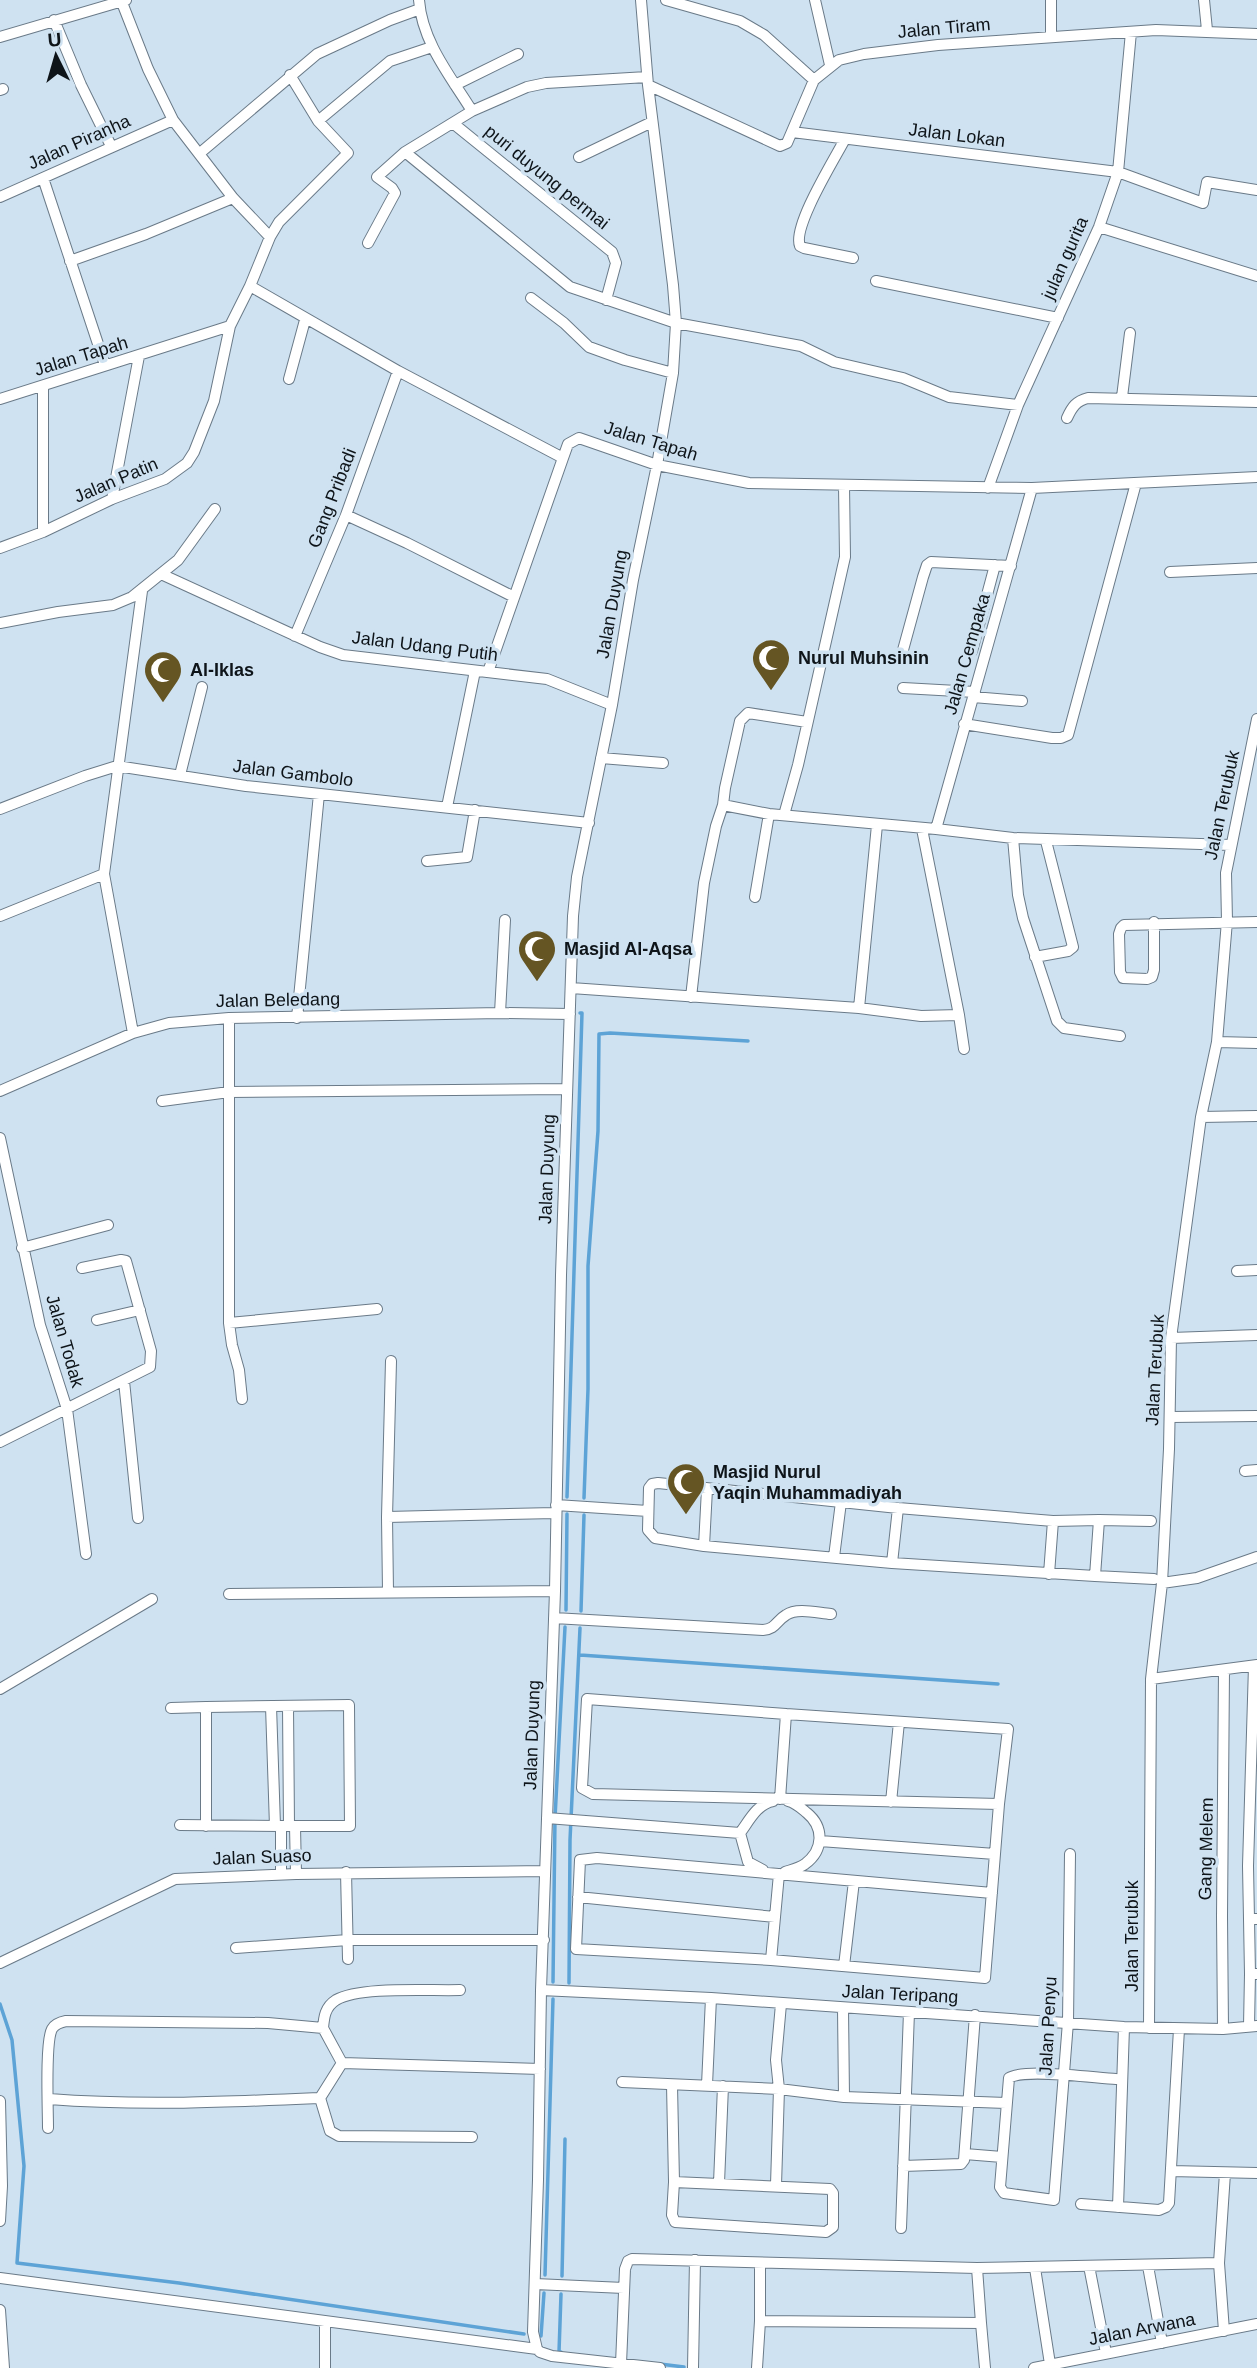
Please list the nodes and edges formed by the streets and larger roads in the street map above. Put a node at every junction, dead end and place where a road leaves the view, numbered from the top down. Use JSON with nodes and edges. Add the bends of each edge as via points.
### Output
{"nodes":[{"id":1,"x":122,"y":0,"type":"edge"},
{"id":2,"x":641,"y":0,"type":"edge"},
{"id":3,"x":666,"y":0,"type":"edge"},
{"id":4,"x":815,"y":0,"type":"edge"},
{"id":5,"x":1051,"y":0,"type":"edge"},
{"id":6,"x":1203,"y":0,"type":"edge"},
{"id":7,"x":419,"y":5,"type":"edge"},
{"id":8,"x":54,"y":20,"type":"junction"},
{"id":9,"x":1208,"y":30,"type":"junction"},
{"id":10,"x":1131,"y":32,"type":"junction"},
{"id":11,"x":1257,"y":34,"type":"edge"},
{"id":12,"x":1051,"y":36,"type":"junction"},
{"id":13,"x":0,"y":37,"type":"edge"},
{"id":14,"x":432,"y":47,"type":"junction"},
{"id":15,"x":518,"y":54,"type":"dead end"},
{"id":16,"x":830,"y":65,"type":"junction"},
{"id":17,"x":290,"y":75,"type":"junction"},
{"id":18,"x":814,"y":80,"type":"junction"},
{"id":19,"x":647,"y":81,"type":"junction"},
{"id":20,"x":455,"y":85,"type":"junction"},
{"id":21,"x":472,"y":111,"type":"junction"},
{"id":22,"x":173,"y":120,"type":"junction"},
{"id":23,"x":318,"y":121,"type":"junction"},
{"id":24,"x":652,"y":122,"type":"junction"},
{"id":25,"x":454,"y":124,"type":"junction"},
{"id":26,"x":792,"y":132,"type":"junction"},
{"id":27,"x":845,"y":139,"type":"junction"},
{"id":28,"x":111,"y":146,"type":"junction"},
{"id":29,"x":405,"y":152,"type":"junction"},
{"id":30,"x":200,"y":153,"type":"junction"},
{"id":31,"x":579,"y":157,"type":"dead end"},
{"id":32,"x":1118,"y":172,"type":"junction"},
{"id":33,"x":43,"y":178,"type":"junction"},
{"id":34,"x":1257,"y":190,"type":"edge"},
{"id":35,"x":0,"y":197,"type":"edge"},
{"id":36,"x":233,"y":198,"type":"junction"},
{"id":37,"x":1099,"y":228,"type":"junction"},
{"id":38,"x":270,"y":237,"type":"junction"},
{"id":39,"x":368,"y":243,"type":"dead end"},
{"id":40,"x":853,"y":258,"type":"dead end"},
{"id":41,"x":70,"y":261,"type":"junction"},
{"id":42,"x":1257,"y":276,"type":"edge"},
{"id":43,"x":876,"y":281,"type":"dead end"},
{"id":44,"x":250,"y":286,"type":"junction"},
{"id":45,"x":531,"y":298,"type":"dead end"},
{"id":46,"x":606,"y":300,"type":"junction"},
{"id":47,"x":1058,"y":318,"type":"junction"},
{"id":48,"x":305,"y":320,"type":"junction"},
{"id":49,"x":676,"y":323,"type":"junction"},
{"id":50,"x":230,"y":326,"type":"junction"},
{"id":51,"x":1130,"y":333,"type":"dead end"},
{"id":52,"x":139,"y":356,"type":"junction"},
{"id":53,"x":105,"y":365,"type":"junction"},
{"id":54,"x":397,"y":371,"type":"junction"},
{"id":55,"x":673,"y":373,"type":"junction"},
{"id":56,"x":289,"y":379,"type":"dead end"},
{"id":57,"x":43,"y":386,"type":"junction"},
{"id":58,"x":1122,"y":397,"type":"junction"},
{"id":59,"x":0,"y":399,"type":"edge"},
{"id":60,"x":1257,"y":402,"type":"edge"},
{"id":61,"x":1018,"y":404,"type":"junction"},
{"id":62,"x":1067,"y":418,"type":"dead end"},
{"id":63,"x":562,"y":458,"type":"junction"},
{"id":64,"x":657,"y":464,"type":"junction"},
{"id":65,"x":1257,"y":477,"type":"edge"},
{"id":66,"x":1136,"y":483,"type":"junction"},
{"id":67,"x":844,"y":485,"type":"junction"},
{"id":68,"x":988,"y":488,"type":"junction"},
{"id":69,"x":1032,"y":488,"type":"junction"},
{"id":70,"x":112,"y":499,"type":"junction"},
{"id":71,"x":215,"y":509,"type":"dead end"},
{"id":72,"x":346,"y":515,"type":"junction"},
{"id":73,"x":43,"y":531,"type":"junction"},
{"id":74,"x":0,"y":548,"type":"edge"},
{"id":75,"x":995,"y":565,"type":"junction"},
{"id":76,"x":1011,"y":566,"type":"junction"},
{"id":77,"x":1257,"y":568,"type":"edge"},
{"id":78,"x":1170,"y":572,"type":"dead end"},
{"id":79,"x":162,"y":574,"type":"junction"},
{"id":80,"x":142,"y":591,"type":"junction"},
{"id":81,"x":514,"y":597,"type":"junction"},
{"id":82,"x":983,"y":614,"type":"junction"},
{"id":83,"x":996,"y":618,"type":"junction"},
{"id":84,"x":0,"y":623,"type":"edge"},
{"id":85,"x":295,"y":636,"type":"junction"},
{"id":86,"x":903,"y":650,"type":"dead end"},
{"id":87,"x":972,"y":651,"type":"dead end"},
{"id":88,"x":475,"y":671,"type":"junction"},
{"id":89,"x":488,"y":672,"type":"junction"},
{"id":90,"x":202,"y":687,"type":"dead end"},
{"id":91,"x":903,"y":688,"type":"dead end"},
{"id":92,"x":974,"y":694,"type":"junction"},
{"id":93,"x":1022,"y":701,"type":"dead end"},
{"id":94,"x":612,"y":705,"type":"junction"},
{"id":95,"x":1257,"y":719,"type":"edge"},
{"id":96,"x":807,"y":722,"type":"junction"},
{"id":97,"x":964,"y":724,"type":"junction"},
{"id":98,"x":601,"y":758,"type":"junction"},
{"id":99,"x":663,"y":763,"type":"dead end"},
{"id":100,"x":117,"y":766,"type":"junction"},
{"id":101,"x":180,"y":775,"type":"junction"},
{"id":102,"x":319,"y":794,"type":"junction"},
{"id":103,"x":723,"y":805,"type":"junction"},
{"id":104,"x":447,"y":807,"type":"junction"},
{"id":105,"x":0,"y":809,"type":"edge"},
{"id":106,"x":475,"y":810,"type":"junction"},
{"id":107,"x":769,"y":814,"type":"junction"},
{"id":108,"x":783,"y":816,"type":"junction"},
{"id":109,"x":589,"y":823,"type":"junction"},
{"id":110,"x":877,"y":825,"type":"junction"},
{"id":111,"x":922,"y":829,"type":"junction"},
{"id":112,"x":936,"y":829,"type":"junction"},
{"id":113,"x":1013,"y":838,"type":"junction"},
{"id":114,"x":1046,"y":841,"type":"junction"},
{"id":115,"x":1231,"y":845,"type":"junction"},
{"id":116,"x":427,"y":862,"type":"dead end"},
{"id":117,"x":104,"y":874,"type":"junction"},
{"id":118,"x":755,"y":897,"type":"dead end"},
{"id":119,"x":0,"y":916,"type":"edge"},
{"id":120,"x":505,"y":920,"type":"dead end"},
{"id":121,"x":1227,"y":921,"type":"junction"},
{"id":122,"x":1154,"y":922,"type":"junction"},
{"id":123,"x":1257,"y":922,"type":"edge"},
{"id":124,"x":1035,"y":957,"type":"junction"},
{"id":125,"x":571,"y":988,"type":"junction"},
{"id":126,"x":691,"y":997,"type":"junction"},
{"id":127,"x":859,"y":1008,"type":"junction"},
{"id":128,"x":500,"y":1013,"type":"junction"},
{"id":129,"x":570,"y":1014,"type":"junction"},
{"id":130,"x":959,"y":1014,"type":"junction"},
{"id":131,"x":297,"y":1017,"type":"junction"},
{"id":132,"x":229,"y":1018,"type":"junction"},
{"id":133,"x":133,"y":1034,"type":"junction"},
{"id":134,"x":1120,"y":1036,"type":"dead end"},
{"id":135,"x":1217,"y":1042,"type":"junction"},
{"id":136,"x":1257,"y":1043,"type":"edge"},
{"id":137,"x":964,"y":1049,"type":"dead end"},
{"id":138,"x":567,"y":1089,"type":"junction"},
{"id":139,"x":0,"y":1091,"type":"edge"},
{"id":140,"x":229,"y":1092,"type":"junction"},
{"id":141,"x":162,"y":1101,"type":"dead end"},
{"id":142,"x":1257,"y":1116,"type":"edge"},
{"id":143,"x":1201,"y":1117,"type":"junction"},
{"id":144,"x":0,"y":1138,"type":"edge"},
{"id":145,"x":108,"y":1225,"type":"dead end"},
{"id":146,"x":22,"y":1248,"type":"junction"},
{"id":147,"x":82,"y":1268,"type":"dead end"},
{"id":148,"x":1257,"y":1270,"type":"edge"},
{"id":149,"x":1237,"y":1271,"type":"dead end"},
{"id":150,"x":377,"y":1309,"type":"dead end"},
{"id":151,"x":140,"y":1310,"type":"junction"},
{"id":152,"x":97,"y":1321,"type":"dead end"},
{"id":153,"x":229,"y":1323,"type":"junction"},
{"id":154,"x":1257,"y":1335,"type":"edge"},
{"id":155,"x":1171,"y":1338,"type":"junction"},
{"id":156,"x":391,"y":1361,"type":"dead end"},
{"id":157,"x":124,"y":1381,"type":"junction"},
{"id":158,"x":242,"y":1399,"type":"dead end"},
{"id":159,"x":67,"y":1409,"type":"junction"},
{"id":160,"x":1257,"y":1416,"type":"edge"},
{"id":161,"x":1171,"y":1417,"type":"junction"},
{"id":162,"x":0,"y":1442,"type":"edge"},
{"id":163,"x":1257,"y":1470,"type":"edge"},
{"id":164,"x":1245,"y":1471,"type":"dead end"},
{"id":165,"x":707,"y":1489,"type":"junction"},
{"id":166,"x":841,"y":1502,"type":"junction"},
{"id":167,"x":898,"y":1508,"type":"junction"},
{"id":168,"x":555,"y":1509,"type":"junction"},
{"id":169,"x":648,"y":1511,"type":"junction"},
{"id":170,"x":387,"y":1517,"type":"junction"},
{"id":171,"x":138,"y":1518,"type":"dead end"},
{"id":172,"x":1099,"y":1520,"type":"junction"},
{"id":173,"x":1053,"y":1521,"type":"junction"},
{"id":174,"x":1151,"y":1521,"type":"dead end"},
{"id":175,"x":704,"y":1546,"type":"junction"},
{"id":176,"x":86,"y":1554,"type":"dead end"},
{"id":177,"x":834,"y":1556,"type":"junction"},
{"id":178,"x":1257,"y":1557,"type":"edge"},
{"id":179,"x":892,"y":1563,"type":"junction"},
{"id":180,"x":1049,"y":1574,"type":"junction"},
{"id":181,"x":1095,"y":1576,"type":"junction"},
{"id":182,"x":1158,"y":1581,"type":"junction"},
{"id":183,"x":388,"y":1591,"type":"junction"},
{"id":184,"x":555,"y":1591,"type":"junction"},
{"id":185,"x":229,"y":1594,"type":"dead end"},
{"id":186,"x":152,"y":1599,"type":"dead end"},
{"id":187,"x":831,"y":1614,"type":"dead end"},
{"id":188,"x":554,"y":1618,"type":"junction"},
{"id":189,"x":1256,"y":1666,"type":"edge"},
{"id":190,"x":1224,"y":1670,"type":"junction"},
{"id":191,"x":1151,"y":1679,"type":"junction"},
{"id":192,"x":0,"y":1689,"type":"edge"},
{"id":193,"x":271,"y":1706,"type":"junction"},
{"id":194,"x":288,"y":1706,"type":"junction"},
{"id":195,"x":206,"y":1707,"type":"junction"},
{"id":196,"x":171,"y":1708,"type":"dead end"},
{"id":197,"x":786,"y":1714,"type":"junction"},
{"id":198,"x":899,"y":1722,"type":"junction"},
{"id":199,"x":780,"y":1799,"type":"junction"},
{"id":200,"x":891,"y":1802,"type":"junction"},
{"id":201,"x":999,"y":1804,"type":"junction"},
{"id":202,"x":1254,"y":1812,"type":"edge"},
{"id":203,"x":560,"y":1819,"type":"junction"},
{"id":204,"x":180,"y":1825,"type":"dead end"},
{"id":205,"x":206,"y":1826,"type":"junction"},
{"id":206,"x":285,"y":1826,"type":"junction"},
{"id":207,"x":740,"y":1833,"type":"junction"},
{"id":208,"x":820,"y":1841,"type":"junction"},
{"id":209,"x":995,"y":1854,"type":"junction"},
{"id":210,"x":1070,"y":1854,"type":"dead end"},
{"id":211,"x":1253,"y":1866,"type":"edge"},
{"id":212,"x":545,"y":1871,"type":"junction"},
{"id":213,"x":346,"y":1872,"type":"junction"},
{"id":214,"x":281,"y":1874,"type":"junction"},
{"id":215,"x":296,"y":1874,"type":"junction"},
{"id":216,"x":779,"y":1874,"type":"junction"},
{"id":217,"x":854,"y":1881,"type":"junction"},
{"id":218,"x":992,"y":1893,"type":"junction"},
{"id":219,"x":578,"y":1896,"type":"junction"},
{"id":220,"x":775,"y":1917,"type":"junction"},
{"id":221,"x":1253,"y":1919,"type":"edge"},
{"id":222,"x":348,"y":1940,"type":"junction"},
{"id":223,"x":544,"y":1940,"type":"junction"},
{"id":224,"x":236,"y":1948,"type":"dead end"},
{"id":225,"x":348,"y":1959,"type":"dead end"},
{"id":226,"x":771,"y":1960,"type":"junction"},
{"id":227,"x":0,"y":1964,"type":"edge"},
{"id":228,"x":844,"y":1966,"type":"junction"},
{"id":229,"x":1254,"y":1974,"type":"edge"},
{"id":230,"x":460,"y":1990,"type":"dead end"},
{"id":231,"x":541,"y":1990,"type":"junction"},
{"id":232,"x":711,"y":1998,"type":"junction"},
{"id":233,"x":781,"y":2004,"type":"junction"},
{"id":234,"x":844,"y":2008,"type":"junction"},
{"id":235,"x":909,"y":2012,"type":"junction"},
{"id":236,"x":975,"y":2015,"type":"junction"},
{"id":237,"x":1068,"y":2022,"type":"junction"},
{"id":238,"x":1253,"y":2026,"type":"edge"},
{"id":239,"x":1124,"y":2027,"type":"junction"},
{"id":240,"x":323,"y":2028,"type":"junction"},
{"id":241,"x":1149,"y":2028,"type":"junction"},
{"id":242,"x":1179,"y":2029,"type":"junction"},
{"id":243,"x":1223,"y":2029,"type":"junction"},
{"id":244,"x":342,"y":2063,"type":"junction"},
{"id":245,"x":540,"y":2069,"type":"junction"},
{"id":246,"x":1064,"y":2075,"type":"junction"},
{"id":247,"x":1116,"y":2079,"type":"dead end"},
{"id":248,"x":622,"y":2082,"type":"dead end"},
{"id":249,"x":673,"y":2085,"type":"junction"},
{"id":250,"x":707,"y":2085,"type":"junction"},
{"id":251,"x":723,"y":2087,"type":"junction"},
{"id":252,"x":779,"y":2089,"type":"junction"},
{"id":253,"x":844,"y":2096,"type":"junction"},
{"id":254,"x":320,"y":2098,"type":"junction"},
{"id":255,"x":49,"y":2099,"type":"junction"},
{"id":256,"x":905,"y":2099,"type":"junction"},
{"id":257,"x":0,"y":2101,"type":"edge"},
{"id":258,"x":969,"y":2103,"type":"junction"},
{"id":259,"x":1006,"y":2103,"type":"junction"},
{"id":260,"x":48,"y":2128,"type":"dead end"},
{"id":261,"x":472,"y":2137,"type":"dead end"},
{"id":262,"x":965,"y":2154,"type":"junction"},
{"id":263,"x":1002,"y":2157,"type":"junction"},
{"id":264,"x":903,"y":2166,"type":"junction"},
{"id":265,"x":1171,"y":2171,"type":"junction"},
{"id":266,"x":1224,"y":2173,"type":"junction"},
{"id":267,"x":1257,"y":2173,"type":"edge"},
{"id":268,"x":674,"y":2182,"type":"junction"},
{"id":269,"x":719,"y":2183,"type":"junction"},
{"id":270,"x":776,"y":2185,"type":"junction"},
{"id":271,"x":1081,"y":2204,"type":"dead end"},
{"id":272,"x":1118,"y":2207,"type":"junction"},
{"id":273,"x":0,"y":2221,"type":"edge"},
{"id":274,"x":901,"y":2228,"type":"dead end"},
{"id":275,"x":695,"y":2260,"type":"junction"},
{"id":276,"x":1219,"y":2263,"type":"junction"},
{"id":277,"x":760,"y":2264,"type":"junction"},
{"id":278,"x":1089,"y":2266,"type":"junction"},
{"id":279,"x":1148,"y":2266,"type":"junction"},
{"id":280,"x":977,"y":2268,"type":"junction"},
{"id":281,"x":1035,"y":2268,"type":"junction"},
{"id":282,"x":0,"y":2278,"type":"edge"},
{"id":283,"x":535,"y":2284,"type":"junction"},
{"id":284,"x":624,"y":2288,"type":"junction"},
{"id":285,"x":0,"y":2310,"type":"edge"},
{"id":286,"x":325,"y":2321,"type":"junction"},
{"id":287,"x":761,"y":2321,"type":"junction"},
{"id":288,"x":981,"y":2323,"type":"junction"},
{"id":289,"x":1257,"y":2324,"type":"edge"},
{"id":290,"x":1224,"y":2331,"type":"junction"},
{"id":291,"x":1162,"y":2343,"type":"junction"},
{"id":292,"x":537,"y":2349,"type":"junction"},
{"id":293,"x":1106,"y":2353,"type":"junction"},
{"id":294,"x":621,"y":2364,"type":"junction"},
{"id":295,"x":1050,"y":2364,"type":"junction"},
{"id":296,"x":4,"y":2368,"type":"edge"},
{"id":297,"x":325,"y":2368,"type":"edge"},
{"id":298,"x":660,"y":2368,"type":"edge"},
{"id":299,"x":693,"y":2368,"type":"edge"},
{"id":300,"x":757,"y":2368,"type":"edge"},
{"id":301,"x":985,"y":2368,"type":"edge"},
{"id":302,"x":1034,"y":2368,"type":"edge"}],
"edges":[{"from":1,"to":8,"type":"street"},
{"from":1,"to":22,"type":"street"},
{"from":2,"to":19,"type":"street","name":"Jalan Duyung"},
{"from":3,"to":18,"type":"street","via":[[740,21],[764,35]]},
{"from":4,"to":16,"type":"street"},
{"from":5,"to":12,"type":"street"},
{"from":6,"to":9,"type":"street"},
{"from":7,"to":14,"type":"street"},
{"from":7,"to":17,"type":"street","via":[[317,54]]},
{"from":8,"to":13,"type":"street"},
{"from":8,"to":28,"type":"street"},
{"from":9,"to":10,"type":"street","name":"Jalan Tiram"},
{"from":9,"to":11,"type":"street","name":"Jalan Tiram"},
{"from":10,"to":12,"type":"street","name":"Jalan Tiram"},
{"from":10,"to":32,"type":"street","name":"julan gurita"},
{"from":12,"to":16,"type":"street","name":"Jalan Tiram","via":[[864,54]]},
{"from":14,"to":20,"type":"street"},
{"from":14,"to":23,"type":"street","via":[[390,61]]},
{"from":15,"to":20,"type":"street"},
{"from":16,"to":18,"type":"street","name":"Jalan Tiram"},
{"from":17,"to":23,"type":"street"},
{"from":17,"to":30,"type":"street"},
{"from":18,"to":26,"type":"street"},
{"from":19,"to":21,"type":"street","via":[[536,85]]},
{"from":19,"to":24,"type":"street","name":"Jalan Duyung"},
{"from":19,"to":26,"type":"street","via":[[775,145],[787,143]]},
{"from":20,"to":21,"type":"street"},
{"from":21,"to":25,"type":"street"},
{"from":22,"to":28,"type":"street","name":"Jalan Piranha"},
{"from":22,"to":30,"type":"street"},
{"from":23,"to":38,"type":"street","via":[[348,153],[279,222]]},
{"from":24,"to":31,"type":"street"},
{"from":24,"to":49,"type":"street","name":"Jalan Duyung"},
{"from":25,"to":29,"type":"street"},
{"from":25,"to":46,"type":"street","name":"puri duyung permai","via":[[612,252],[616,262]]},
{"from":26,"to":27,"type":"street","name":"Jalan Lokan"},
{"from":27,"to":32,"type":"street","name":"Jalan Lokan"},
{"from":27,"to":40,"type":"street","via":[[797,238],[804,248]]},
{"from":28,"to":33,"type":"street","name":"Jalan Piranha"},
{"from":29,"to":39,"type":"street","via":[[377,177],[395,193]]},
{"from":29,"to":46,"type":"street","via":[[570,287]]},
{"from":30,"to":36,"type":"street"},
{"from":32,"to":34,"type":"street","name":"Jalan Lokan","via":[[1203,202],[1207,182]]},
{"from":32,"to":37,"type":"street","name":"julan gurita"},
{"from":33,"to":35,"type":"street","name":"Jalan Piranha"},
{"from":33,"to":41,"type":"street"},
{"from":36,"to":38,"type":"street"},
{"from":36,"to":41,"type":"street"},
{"from":37,"to":42,"type":"street"},
{"from":37,"to":47,"type":"street","name":"julan gurita"},
{"from":38,"to":44,"type":"street"},
{"from":41,"to":53,"type":"street"},
{"from":43,"to":47,"type":"street"},
{"from":44,"to":48,"type":"street"},
{"from":44,"to":50,"type":"street"},
{"from":45,"to":55,"type":"street","via":[[589,347]]},
{"from":46,"to":49,"type":"street"},
{"from":47,"to":61,"type":"street","name":"julan gurita"},
{"from":48,"to":54,"type":"street"},
{"from":48,"to":56,"type":"street"},
{"from":49,"to":55,"type":"street","name":"Jalan Duyung"},
{"from":49,"to":61,"type":"street","via":[[801,346],[834,362],[903,378],[949,397]]},
{"from":50,"to":52,"type":"street","name":"Jalan Tapah"},
{"from":50,"to":70,"type":"street","name":"Jalan Patin","via":[[214,401],[187,463],[165,479]]},
{"from":51,"to":58,"type":"street"},
{"from":52,"to":53,"type":"street","name":"Jalan Tapah"},
{"from":52,"to":70,"type":"street"},
{"from":53,"to":57,"type":"street","name":"Jalan Tapah"},
{"from":54,"to":63,"type":"street"},
{"from":54,"to":72,"type":"street","name":"Gang Pribadi"},
{"from":55,"to":64,"type":"street","name":"Jalan Duyung"},
{"from":57,"to":59,"type":"street","name":"Jalan Tapah"},
{"from":57,"to":73,"type":"street"},
{"from":58,"to":60,"type":"street"},
{"from":58,"to":62,"type":"street","via":[[1078,400]]},
{"from":61,"to":68,"type":"street","name":"julan gurita"},
{"from":63,"to":64,"type":"street","name":"Jalan Tapah","via":[[568,444],[579,438]]},
{"from":63,"to":81,"type":"street"},
{"from":64,"to":67,"type":"street","name":"Jalan Tapah","via":[[748,483]]},
{"from":64,"to":94,"type":"street","name":"Jalan Duyung"},
{"from":65,"to":66,"type":"street","name":"Jalan Tapah"},
{"from":66,"to":69,"type":"street","name":"Jalan Tapah"},
{"from":66,"to":97,"type":"street","via":[[1068,734],[1052,738]]},
{"from":67,"to":68,"type":"street","name":"Jalan Tapah"},
{"from":67,"to":96,"type":"street","via":[[845,557]]},
{"from":68,"to":69,"type":"street","name":"Jalan Tapah"},
{"from":69,"to":76,"type":"street","name":"Jalan Cempaka"},
{"from":70,"to":73,"type":"street","name":"Jalan Patin"},
{"from":71,"to":79,"type":"street","via":[[186,551]]},
{"from":72,"to":81,"type":"street"},
{"from":72,"to":85,"type":"street","name":"Gang Pribadi"},
{"from":73,"to":74,"type":"street","name":"Jalan Patin"},
{"from":75,"to":76,"type":"street"},
{"from":75,"to":82,"type":"street"},
{"from":75,"to":86,"type":"street","via":[[936,561],[927,565]]},
{"from":76,"to":83,"type":"street","name":"Jalan Cempaka"},
{"from":77,"to":78,"type":"street"},
{"from":79,"to":80,"type":"street"},
{"from":79,"to":85,"type":"street","name":"Jalan Udang Putih"},
{"from":80,"to":84,"type":"street","via":[[113,605]]},
{"from":80,"to":100,"type":"street"},
{"from":81,"to":89,"type":"street"},
{"from":82,"to":83,"type":"street"},
{"from":82,"to":87,"type":"street"},
{"from":83,"to":92,"type":"street","name":"Jalan Cempaka"},
{"from":85,"to":88,"type":"street","name":"Jalan Udang Putih","via":[[363,658]]},
{"from":88,"to":89,"type":"street","name":"Jalan Udang Putih"},
{"from":88,"to":104,"type":"street"},
{"from":89,"to":94,"type":"street","name":"Jalan Udang Putih","via":[[547,679]]},
{"from":90,"to":101,"type":"street"},
{"from":91,"to":92,"type":"street"},
{"from":92,"to":93,"type":"street"},
{"from":92,"to":97,"type":"street","name":"Jalan Cempaka"},
{"from":94,"to":98,"type":"street","name":"Jalan Duyung"},
{"from":95,"to":115,"type":"street","name":"Jalan Terubuk"},
{"from":96,"to":103,"type":"street","via":[[748,713],[740,721]]},
{"from":96,"to":108,"type":"street"},
{"from":97,"to":112,"type":"street","name":"Jalan Cempaka"},
{"from":98,"to":99,"type":"street"},
{"from":98,"to":109,"type":"street","name":"Jalan Duyung"},
{"from":100,"to":101,"type":"street","name":"Jalan Gambolo"},
{"from":100,"to":105,"type":"street","name":"Jalan Gambolo"},
{"from":100,"to":117,"type":"street"},
{"from":101,"to":102,"type":"street","name":"Jalan Gambolo"},
{"from":102,"to":104,"type":"street","name":"Jalan Gambolo"},
{"from":102,"to":131,"type":"street"},
{"from":103,"to":107,"type":"street"},
{"from":103,"to":126,"type":"street","via":[[704,883]]},
{"from":104,"to":106,"type":"street","name":"Jalan Gambolo"},
{"from":106,"to":109,"type":"street","name":"Jalan Gambolo"},
{"from":106,"to":116,"type":"street","via":[[467,858]]},
{"from":107,"to":108,"type":"street"},
{"from":107,"to":118,"type":"street"},
{"from":108,"to":110,"type":"street"},
{"from":109,"to":125,"type":"street","name":"Jalan Duyung","via":[[577,877]]},
{"from":110,"to":111,"type":"street"},
{"from":110,"to":127,"type":"street"},
{"from":111,"to":112,"type":"street"},
{"from":111,"to":130,"type":"street"},
{"from":112,"to":113,"type":"street"},
{"from":113,"to":114,"type":"street"},
{"from":113,"to":124,"type":"street","via":[[1018,895]]},
{"from":114,"to":115,"type":"street"},
{"from":114,"to":124,"type":"street","via":[[1073,947]]},
{"from":115,"to":121,"type":"street","name":"Jalan Terubuk","via":[[1226,873]]},
{"from":117,"to":119,"type":"street"},
{"from":117,"to":133,"type":"street"},
{"from":120,"to":128,"type":"street"},
{"from":121,"to":122,"type":"street"},
{"from":121,"to":123,"type":"street"},
{"from":121,"to":135,"type":"street","name":"Jalan Terubuk"},
{"from":122,"to":122,"type":"street","via":[[1152,977],[1123,978],[1121,928]]},
{"from":124,"to":134,"type":"street","via":[[1064,1028]]},
{"from":125,"to":126,"type":"street"},
{"from":125,"to":129,"type":"street","name":"Jalan Duyung"},
{"from":126,"to":127,"type":"street"},
{"from":127,"to":130,"type":"street","via":[[912,1016]]},
{"from":128,"to":129,"type":"street","name":"Jalan Beledang"},
{"from":128,"to":131,"type":"street","name":"Jalan Beledang"},
{"from":129,"to":138,"type":"street","name":"Jalan Duyung"},
{"from":130,"to":137,"type":"street"},
{"from":131,"to":132,"type":"street","name":"Jalan Beledang"},
{"from":132,"to":133,"type":"street","name":"Jalan Beledang","via":[[169,1023]]},
{"from":132,"to":140,"type":"street"},
{"from":133,"to":139,"type":"street","name":"Jalan Beledang"},
{"from":135,"to":136,"type":"street"},
{"from":135,"to":143,"type":"street","name":"Jalan Terubuk"},
{"from":138,"to":140,"type":"street"},
{"from":138,"to":168,"type":"street","name":"Jalan Duyung"},
{"from":140,"to":141,"type":"street"},
{"from":140,"to":153,"type":"street"},
{"from":142,"to":143,"type":"street"},
{"from":143,"to":155,"type":"street","name":"Jalan Terubuk"},
{"from":144,"to":146,"type":"street","name":"Jalan Todak"},
{"from":145,"to":146,"type":"street"},
{"from":146,"to":159,"type":"street","name":"Jalan Todak"},
{"from":147,"to":151,"type":"street","via":[[125,1260]]},
{"from":148,"to":149,"type":"street"},
{"from":150,"to":153,"type":"street"},
{"from":151,"to":152,"type":"street"},
{"from":151,"to":157,"type":"street","via":[[152,1362]]},
{"from":153,"to":158,"type":"street"},
{"from":154,"to":155,"type":"street"},
{"from":155,"to":161,"type":"street","name":"Jalan Terubuk"},
{"from":156,"to":170,"type":"street"},
{"from":157,"to":159,"type":"street"},
{"from":157,"to":171,"type":"street"},
{"from":159,"to":162,"type":"street"},
{"from":159,"to":176,"type":"street","name":"Jalan Todak"},
{"from":160,"to":161,"type":"street"},
{"from":161,"to":182,"type":"street","name":"Jalan Terubuk"},
{"from":163,"to":164,"type":"street"},
{"from":165,"to":166,"type":"street"},
{"from":165,"to":169,"type":"street","via":[[655,1483],[649,1488]]},
{"from":165,"to":175,"type":"street"},
{"from":166,"to":167,"type":"street"},
{"from":166,"to":177,"type":"street"},
{"from":167,"to":173,"type":"street"},
{"from":167,"to":179,"type":"street"},
{"from":168,"to":169,"type":"street"},
{"from":168,"to":170,"type":"street"},
{"from":168,"to":184,"type":"street","name":"Jalan Duyung"},
{"from":169,"to":175,"type":"street","via":[[652,1536]]},
{"from":170,"to":183,"type":"street"},
{"from":172,"to":173,"type":"street"},
{"from":172,"to":174,"type":"street"},
{"from":172,"to":181,"type":"street"},
{"from":173,"to":180,"type":"street"},
{"from":175,"to":177,"type":"street"},
{"from":177,"to":179,"type":"street"},
{"from":178,"to":182,"type":"street","via":[[1206,1576]]},
{"from":179,"to":180,"type":"street"},
{"from":180,"to":181,"type":"street"},
{"from":181,"to":182,"type":"street"},
{"from":182,"to":191,"type":"street","name":"Jalan Terubuk"},
{"from":183,"to":184,"type":"street"},
{"from":183,"to":185,"type":"street"},
{"from":184,"to":188,"type":"street","name":"Jalan Duyung"},
{"from":186,"to":192,"type":"street"},
{"from":187,"to":188,"type":"street","via":[[791,1612],[763,1630]]},
{"from":188,"to":203,"type":"street","name":"Jalan Duyung"},
{"from":189,"to":190,"type":"street"},
{"from":189,"to":202,"type":"street"},
{"from":190,"to":191,"type":"street"},
{"from":190,"to":243,"type":"street","name":"Gang Melem"},
{"from":191,"to":241,"type":"street","name":"Jalan Terubuk"},
{"from":193,"to":194,"type":"street"},
{"from":193,"to":195,"type":"street"},
{"from":193,"to":206,"type":"street"},
{"from":194,"to":206,"type":"street"},
{"from":194,"to":206,"type":"street","via":[[349,1705],[350,1826]]},
{"from":195,"to":196,"type":"street"},
{"from":195,"to":205,"type":"street"},
{"from":197,"to":198,"type":"street"},
{"from":197,"to":199,"type":"street"},
{"from":197,"to":199,"type":"street","via":[[587,1699],[582,1788],[593,1794]]},
{"from":198,"to":200,"type":"street"},
{"from":198,"to":201,"type":"street","via":[[1008,1729]]},
{"from":199,"to":200,"type":"street"},
{"from":199,"to":207,"type":"street","via":[[766,1802]]},
{"from":199,"to":208,"type":"street","via":[[794,1802],[814,1819]]},
{"from":200,"to":201,"type":"street"},
{"from":201,"to":209,"type":"street"},
{"from":202,"to":211,"type":"street"},
{"from":203,"to":207,"type":"street"},
{"from":203,"to":212,"type":"street","name":"Jalan Duyung"},
{"from":204,"to":205,"type":"street"},
{"from":205,"to":206,"type":"street"},
{"from":206,"to":214,"type":"street"},
{"from":206,"to":215,"type":"street"},
{"from":207,"to":216,"type":"street","via":[[748,1861]]},
{"from":208,"to":209,"type":"street"},
{"from":208,"to":216,"type":"street","via":[[818,1851],[804,1866]]},
{"from":209,"to":218,"type":"street"},
{"from":210,"to":237,"type":"street","name":"Jalan Penyu"},
{"from":211,"to":221,"type":"street"},
{"from":212,"to":213,"type":"street","name":"Jalan Suaso"},
{"from":212,"to":223,"type":"street","name":"Jalan Duyung"},
{"from":213,"to":215,"type":"street","name":"Jalan Suaso"},
{"from":213,"to":222,"type":"street"},
{"from":214,"to":215,"type":"street","name":"Jalan Suaso"},
{"from":214,"to":227,"type":"street","name":"Jalan Suaso","via":[[175,1879]]},
{"from":216,"to":217,"type":"street"},
{"from":216,"to":219,"type":"street","via":[[597,1858],[580,1860]]},
{"from":216,"to":220,"type":"street"},
{"from":217,"to":218,"type":"street"},
{"from":217,"to":228,"type":"street"},
{"from":218,"to":228,"type":"street","via":[[985,1978]]},
{"from":219,"to":220,"type":"street"},
{"from":219,"to":226,"type":"street","via":[[576,1949]]},
{"from":220,"to":226,"type":"street"},
{"from":221,"to":229,"type":"street"},
{"from":222,"to":223,"type":"street"},
{"from":222,"to":224,"type":"street"},
{"from":222,"to":225,"type":"street"},
{"from":223,"to":231,"type":"street","name":"Jalan Duyung"},
{"from":226,"to":228,"type":"street"},
{"from":229,"to":238,"type":"street"},
{"from":230,"to":240,"type":"street","via":[[354,1993],[335,2000],[327,2009]]},
{"from":231,"to":232,"type":"street","name":"Jalan Teripang"},
{"from":231,"to":245,"type":"street","name":"Jalan Duyung"},
{"from":232,"to":233,"type":"street","name":"Jalan Teripang"},
{"from":232,"to":250,"type":"street"},
{"from":233,"to":234,"type":"street","name":"Jalan Teripang"},
{"from":233,"to":252,"type":"street","via":[[776,2060]]},
{"from":234,"to":235,"type":"street","name":"Jalan Teripang"},
{"from":234,"to":253,"type":"street"},
{"from":235,"to":236,"type":"street","name":"Jalan Teripang"},
{"from":235,"to":256,"type":"street"},
{"from":236,"to":237,"type":"street","name":"Jalan Teripang"},
{"from":236,"to":258,"type":"street"},
{"from":237,"to":239,"type":"street","name":"Jalan Teripang"},
{"from":237,"to":246,"type":"street","name":"Jalan Penyu"},
{"from":238,"to":243,"type":"street","name":"Jalan Teripang"},
{"from":239,"to":241,"type":"street","name":"Jalan Teripang"},
{"from":239,"to":272,"type":"street"},
{"from":240,"to":244,"type":"street"},
{"from":240,"to":255,"type":"street","via":[[268,2023],[66,2021],[51,2030]]},
{"from":241,"to":242,"type":"street","name":"Jalan Teripang"},
{"from":242,"to":243,"type":"street","name":"Jalan Teripang"},
{"from":242,"to":265,"type":"street"},
{"from":244,"to":245,"type":"street"},
{"from":244,"to":254,"type":"street"},
{"from":245,"to":283,"type":"street","name":"Jalan Duyung"},
{"from":246,"to":247,"type":"street"},
{"from":246,"to":259,"type":"street","via":[[1012,2076]]},
{"from":246,"to":263,"type":"street","name":"Jalan Penyu","via":[[1054,2200],[1004,2193],[1000,2188]]},
{"from":248,"to":249,"type":"street"},
{"from":249,"to":250,"type":"street"},
{"from":249,"to":268,"type":"street"},
{"from":250,"to":251,"type":"street"},
{"from":251,"to":252,"type":"street"},
{"from":251,"to":269,"type":"street"},
{"from":252,"to":253,"type":"street"},
{"from":252,"to":270,"type":"street"},
{"from":253,"to":256,"type":"street"},
{"from":254,"to":255,"type":"street","via":[[173,2104]]},
{"from":254,"to":261,"type":"street","via":[[330,2131],[339,2136]]},
{"from":255,"to":260,"type":"street"},
{"from":256,"to":258,"type":"street"},
{"from":256,"to":264,"type":"street"},
{"from":257,"to":273,"type":"street"},
{"from":258,"to":259,"type":"street"},
{"from":258,"to":262,"type":"street"},
{"from":259,"to":263,"type":"street"},
{"from":262,"to":263,"type":"street"},
{"from":262,"to":264,"type":"street","via":[[961,2164]]},
{"from":264,"to":274,"type":"street"},
{"from":265,"to":266,"type":"street"},
{"from":265,"to":272,"type":"street","via":[[1166,2207]]},
{"from":266,"to":267,"type":"street"},
{"from":266,"to":276,"type":"street"},
{"from":268,"to":269,"type":"street"},
{"from":268,"to":270,"type":"street","via":[[672,2218],[677,2224],[832,2229],[832,2190]]},
{"from":269,"to":270,"type":"street"},
{"from":271,"to":272,"type":"street"},
{"from":275,"to":277,"type":"street"},
{"from":275,"to":284,"type":"street","via":[[630,2260]]},
{"from":275,"to":299,"type":"street"},
{"from":276,"to":279,"type":"street"},
{"from":276,"to":290,"type":"street"},
{"from":277,"to":280,"type":"street"},
{"from":277,"to":287,"type":"street"},
{"from":278,"to":279,"type":"street"},
{"from":278,"to":281,"type":"street"},
{"from":278,"to":293,"type":"street"},
{"from":279,"to":291,"type":"street"},
{"from":280,"to":281,"type":"street"},
{"from":280,"to":288,"type":"street"},
{"from":281,"to":295,"type":"street"},
{"from":282,"to":286,"type":"street"},
{"from":283,"to":284,"type":"street"},
{"from":283,"to":292,"type":"street","name":"Jalan Duyung","via":[[533,2338]]},
{"from":284,"to":294,"type":"street"},
{"from":285,"to":296,"type":"street"},
{"from":286,"to":292,"type":"street"},
{"from":286,"to":297,"type":"street"},
{"from":287,"to":288,"type":"street"},
{"from":287,"to":300,"type":"street"},
{"from":288,"to":301,"type":"street"},
{"from":289,"to":290,"type":"street","name":"Jalan Arwana"},
{"from":290,"to":291,"type":"street","name":"Jalan Arwana"},
{"from":291,"to":293,"type":"street","name":"Jalan Arwana"},
{"from":292,"to":294,"type":"street","via":[[552,2356]]},
{"from":293,"to":295,"type":"street","name":"Jalan Arwana"},
{"from":294,"to":298,"type":"street"},
{"from":295,"to":302,"type":"street","name":"Jalan Arwana"}]}
